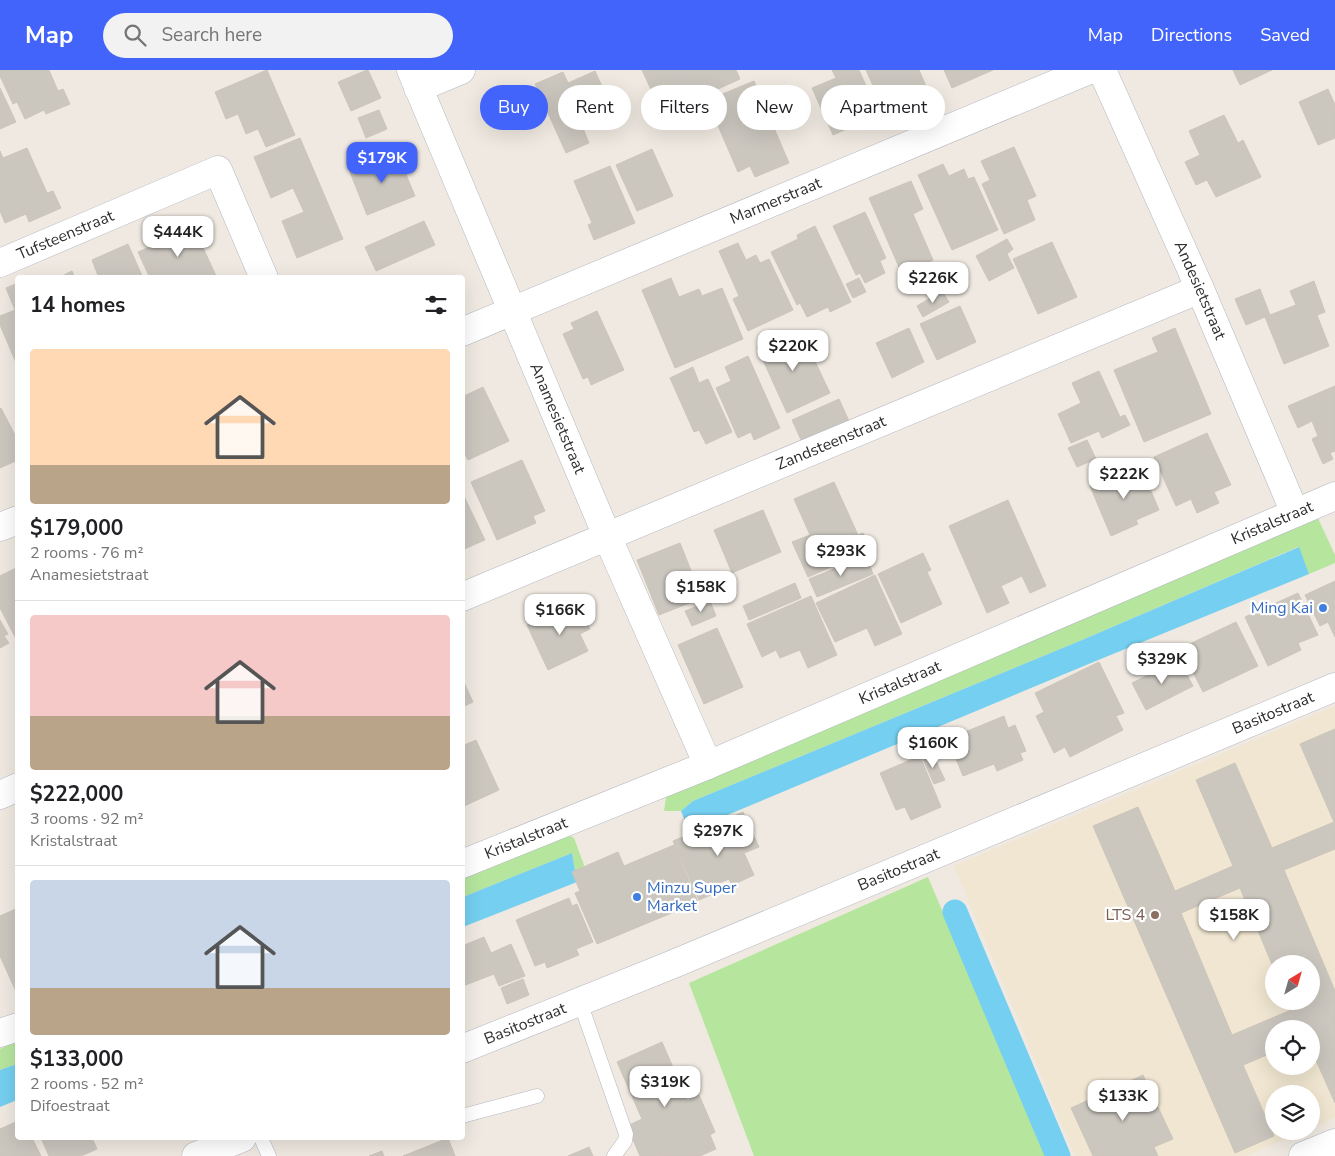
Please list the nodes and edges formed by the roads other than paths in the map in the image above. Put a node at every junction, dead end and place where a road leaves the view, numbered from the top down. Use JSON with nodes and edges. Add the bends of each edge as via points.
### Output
{"nodes":[{"id":1,"x":461,"y":70,"type":"edge"},
{"id":2,"x":1089,"y":70,"type":"edge"},
{"id":3,"x":1102,"y":70,"type":"edge"},
{"id":4,"x":414,"y":79,"type":"edge"},
{"id":5,"x":0,"y":263,"type":"edge"},
{"id":6,"x":263,"y":275,"type":"edge"},
{"id":7,"x":1200,"y":289,"type":"junction"},
{"id":8,"x":512,"y":311,"type":"junction"},
{"id":9,"x":465,"y":331,"type":"edge"},
{"id":10,"x":1335,"y":496,"type":"edge"},
{"id":11,"x":1295,"y":513,"type":"junction"},
{"id":12,"x":15,"y":521,"type":"edge"},
{"id":13,"x":0,"y":527,"type":"edge"},
{"id":14,"x":607,"y":536,"type":"junction"},
{"id":15,"x":465,"y":596,"type":"edge"},
{"id":16,"x":1335,"y":687,"type":"edge"},
{"id":17,"x":708,"y":765,"type":"junction"},
{"id":18,"x":15,"y":788,"type":"edge"},
{"id":19,"x":0,"y":795,"type":"edge"},
{"id":20,"x":465,"y":863,"type":"edge"},
{"id":21,"x":580,"y":1002,"type":"junction"},
{"id":22,"x":465,"y":1048,"type":"edge"},
{"id":23,"x":537,"y":1096,"type":"dead end"},
{"id":24,"x":465,"y":1115,"type":"edge"},
{"id":25,"x":237,"y":1140,"type":"edge"},
{"id":26,"x":262,"y":1140,"type":"edge"},
{"id":27,"x":1335,"y":1143,"type":"edge"},
{"id":28,"x":196,"y":1156,"type":"edge"},
{"id":29,"x":269,"y":1156,"type":"edge"},
{"id":30,"x":614,"y":1156,"type":"edge"},
{"id":31,"x":1303,"y":1156,"type":"edge"}],
"edges":[{"from":1,"to":4,"type":"street"},
{"from":2,"to":8,"type":"street","name":"Marmerstraat"},
{"from":3,"to":7,"type":"street","name":"Andesietstraat"},
{"from":4,"to":8,"type":"street","name":"Anamesietstraat"},
{"from":5,"to":6,"type":"street","name":"Tufsteenstraat","via":[[218,170]]},
{"from":7,"to":11,"type":"street","name":"Andesietstraat"},
{"from":7,"to":14,"type":"street","name":"Zandsteenstraat"},
{"from":8,"to":9,"type":"street","name":"Marmerstraat"},
{"from":8,"to":14,"type":"street","name":"Anamesietstraat"},
{"from":10,"to":11,"type":"street","name":"Kristalstraat"},
{"from":11,"to":17,"type":"street","name":"Kristalstraat"},
{"from":12,"to":13,"type":"street"},
{"from":14,"to":15,"type":"street","name":"Zandsteenstraat"},
{"from":14,"to":17,"type":"street","name":"Anamesietstraat"},
{"from":16,"to":21,"type":"street","name":"Basitostraat"},
{"from":17,"to":20,"type":"street","name":"Kristalstraat"},
{"from":18,"to":19,"type":"street"},
{"from":21,"to":22,"type":"street","name":"Basitostraat"},
{"from":21,"to":30,"type":"lane","via":[[626,1134]]},
{"from":23,"to":24,"type":"lane"},
{"from":25,"to":28,"type":"street"},
{"from":26,"to":29,"type":"lane"},
{"from":27,"to":31,"type":"street"}]}
